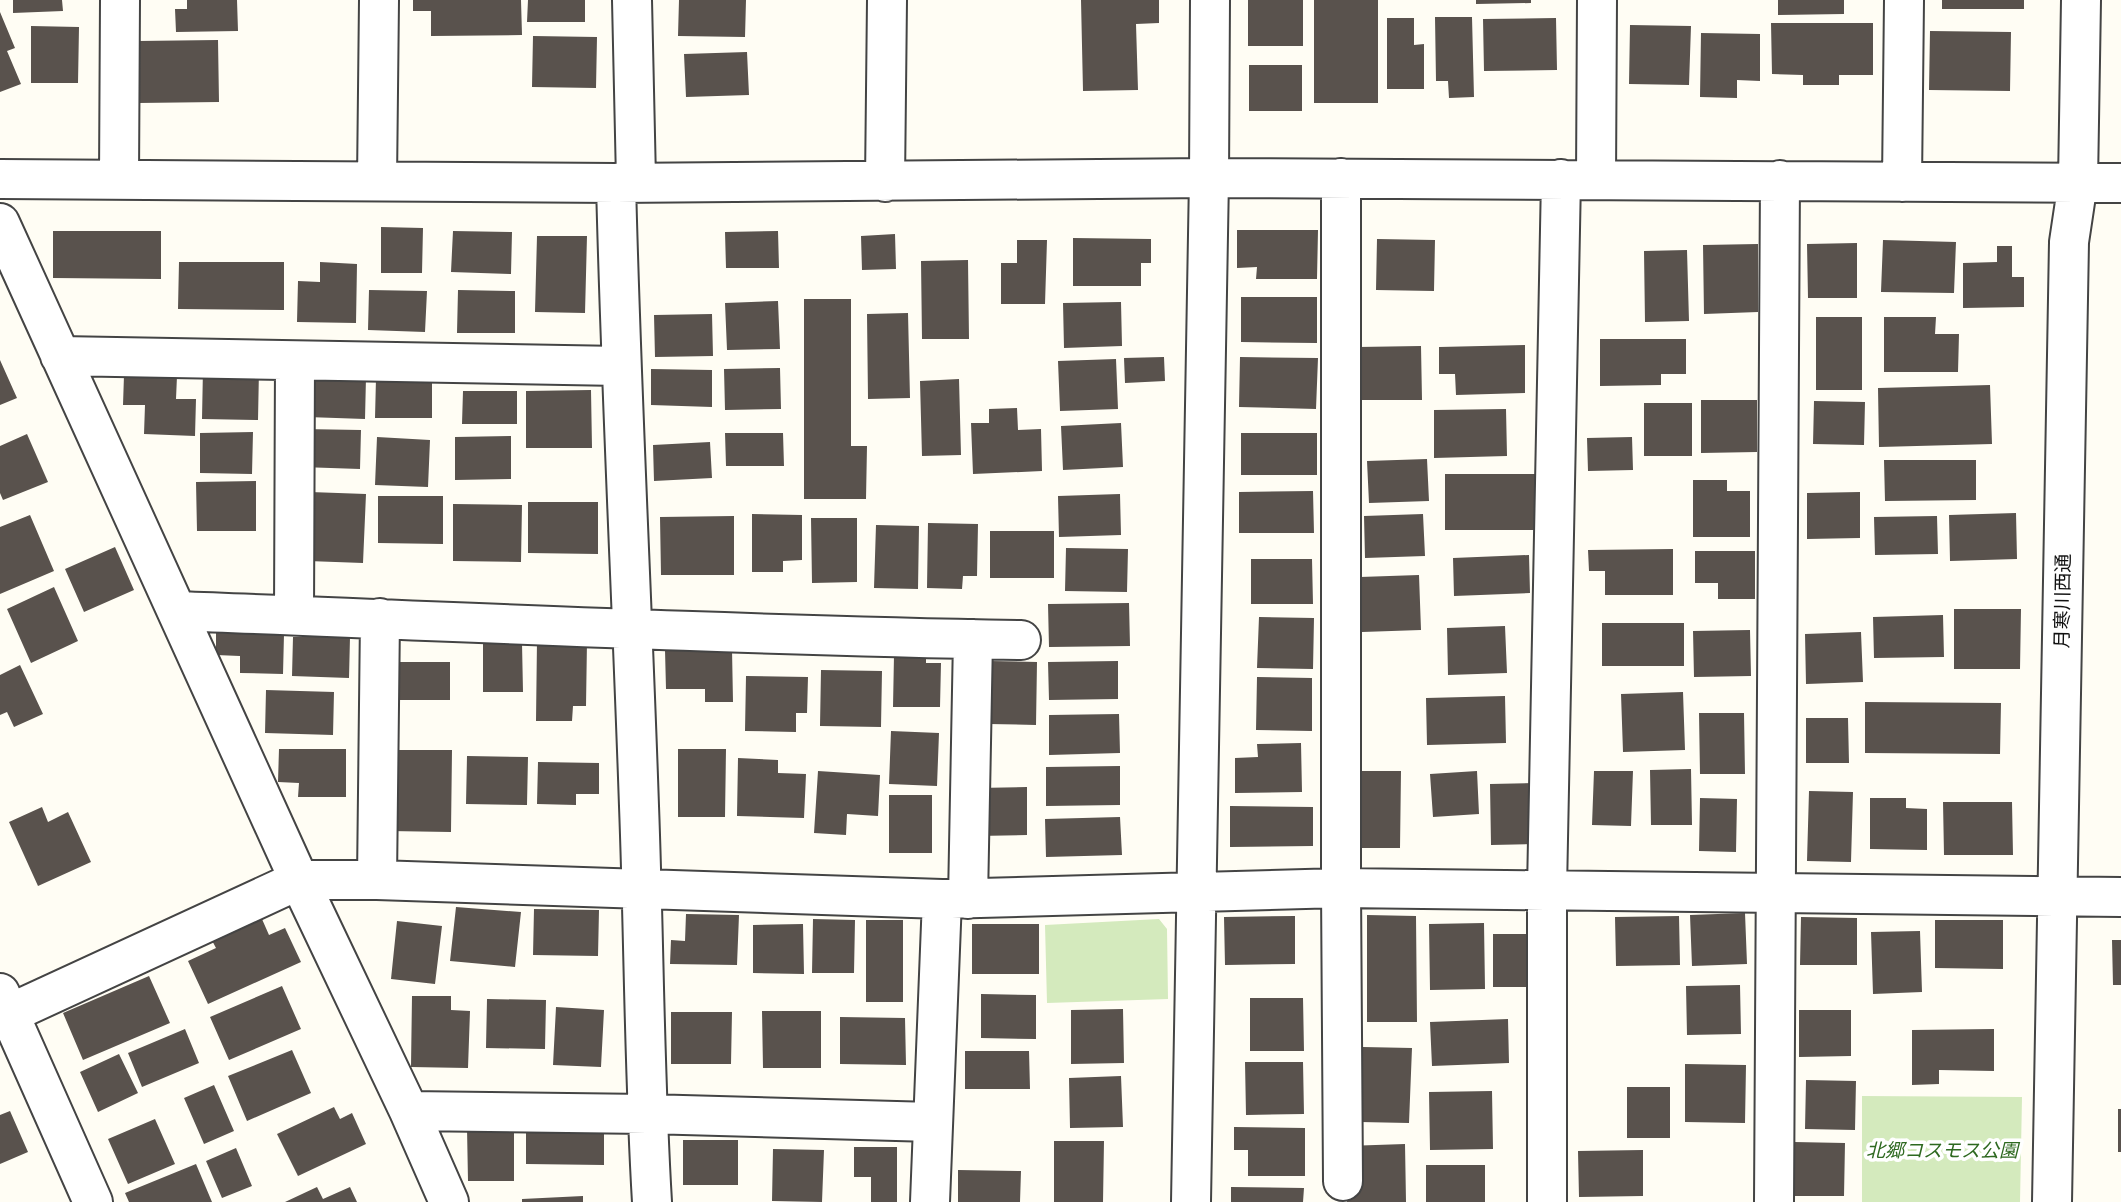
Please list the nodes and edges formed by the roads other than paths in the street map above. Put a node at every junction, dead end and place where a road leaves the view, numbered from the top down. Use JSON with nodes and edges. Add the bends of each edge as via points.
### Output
{"nodes":[{"id":1,"x":120,"y":0,"type":"edge"},
{"id":2,"x":379,"y":0,"type":"edge"},
{"id":3,"x":632,"y":0,"type":"edge"},
{"id":4,"x":887,"y":0,"type":"edge"},
{"id":5,"x":1210,"y":0,"type":"edge"},
{"id":6,"x":1597,"y":0,"type":"edge"},
{"id":7,"x":1904,"y":0,"type":"edge"},
{"id":8,"x":2081,"y":0,"type":"edge"},
{"id":9,"x":119,"y":178,"type":"junction"},
{"id":10,"x":1209,"y":178,"type":"junction"},
{"id":11,"x":1341,"y":178,"type":"junction"},
{"id":12,"x":0,"y":179,"type":"edge"},
{"id":13,"x":1579,"y":180,"type":"junction"},
{"id":14,"x":1780,"y":180,"type":"junction"},
{"id":15,"x":377,"y":181,"type":"junction"},
{"id":16,"x":885,"y":182,"type":"junction"},
{"id":17,"x":1902,"y":182,"type":"junction"},
{"id":18,"x":2078,"y":182,"type":"junction"},
{"id":19,"x":616,"y":183,"type":"junction"},
{"id":20,"x":2121,"y":183,"type":"edge"},
{"id":21,"x":0,"y":223,"type":"edge"},
{"id":22,"x":60,"y":356,"type":"junction"},
{"id":23,"x":295,"y":361,"type":"junction"},
{"id":24,"x":620,"y":366,"type":"junction"},
{"id":25,"x":178,"y":611,"type":"junction"},
{"id":26,"x":294,"y":615,"type":"junction"},
{"id":27,"x":380,"y":618,"type":"junction"},
{"id":28,"x":633,"y":630,"type":"junction"},
{"id":29,"x":974,"y":639,"type":"junction"},
{"id":30,"x":1021,"y":640,"type":"dead end"},
{"id":31,"x":299,"y":880,"type":"junction"},
{"id":32,"x":377,"y":880,"type":"junction"},
{"id":33,"x":1341,"y":888,"type":"junction"},
{"id":34,"x":642,"y":890,"type":"junction"},
{"id":35,"x":1547,"y":890,"type":"junction"},
{"id":36,"x":1776,"y":892,"type":"junction"},
{"id":37,"x":1196,"y":893,"type":"junction"},
{"id":38,"x":2057,"y":896,"type":"junction"},
{"id":39,"x":2121,"y":897,"type":"edge"},
{"id":40,"x":955,"y":899,"type":"junction"},
{"id":41,"x":3,"y":1008,"type":"edge"},
{"id":42,"x":409,"y":1111,"type":"junction"},
{"id":43,"x":647,"y":1114,"type":"junction"},
{"id":44,"x":932,"y":1122,"type":"junction"},
{"id":45,"x":1343,"y":1181,"type":"dead end"},
{"id":46,"x":93,"y":1202,"type":"edge"},
{"id":47,"x":449,"y":1202,"type":"edge"},
{"id":48,"x":652,"y":1202,"type":"edge"},
{"id":49,"x":930,"y":1202,"type":"edge"},
{"id":50,"x":1191,"y":1202,"type":"edge"},
{"id":51,"x":1547,"y":1202,"type":"edge"},
{"id":52,"x":1774,"y":1202,"type":"edge"},
{"id":53,"x":2052,"y":1202,"type":"edge"}],
"edges":[{"from":1,"to":9,"type":"street"},
{"from":2,"to":15,"type":"street"},
{"from":3,"to":19,"type":"street","via":[[636,180]]},
{"from":4,"to":16,"type":"street"},
{"from":5,"to":10,"type":"street"},
{"from":6,"to":13,"type":"street"},
{"from":7,"to":17,"type":"street"},
{"from":8,"to":18,"type":"street","name":"月寒川西通"},
{"from":9,"to":12,"type":"street"},
{"from":9,"to":15,"type":"street"},
{"from":10,"to":11,"type":"street"},
{"from":10,"to":16,"type":"street"},
{"from":10,"to":37,"type":"street"},
{"from":11,"to":13,"type":"street"},
{"from":11,"to":33,"type":"street"},
{"from":13,"to":14,"type":"street"},
{"from":13,"to":35,"type":"street"},
{"from":14,"to":17,"type":"street"},
{"from":14,"to":36,"type":"street"},
{"from":15,"to":19,"type":"street"},
{"from":16,"to":19,"type":"street"},
{"from":17,"to":18,"type":"street"},
{"from":18,"to":20,"type":"street"},
{"from":18,"to":38,"type":"street","name":"月寒川西通","via":[[2069,242]]},
{"from":19,"to":24,"type":"street"},
{"from":21,"to":22,"type":"street"},
{"from":22,"to":23,"type":"street"},
{"from":22,"to":25,"type":"street"},
{"from":23,"to":24,"type":"street"},
{"from":23,"to":26,"type":"street"},
{"from":24,"to":28,"type":"street"},
{"from":25,"to":26,"type":"street"},
{"from":25,"to":31,"type":"street"},
{"from":26,"to":27,"type":"street"},
{"from":27,"to":28,"type":"street"},
{"from":27,"to":32,"type":"street"},
{"from":28,"to":29,"type":"street"},
{"from":28,"to":34,"type":"street"},
{"from":29,"to":30,"type":"street"},
{"from":29,"to":40,"type":"street"},
{"from":31,"to":32,"type":"street"},
{"from":31,"to":41,"type":"street"},
{"from":31,"to":42,"type":"street"},
{"from":32,"to":34,"type":"street"},
{"from":33,"to":35,"type":"street"},
{"from":33,"to":37,"type":"street"},
{"from":33,"to":45,"type":"street"},
{"from":34,"to":40,"type":"street"},
{"from":34,"to":43,"type":"street"},
{"from":35,"to":36,"type":"street"},
{"from":35,"to":51,"type":"street"},
{"from":36,"to":38,"type":"street"},
{"from":36,"to":52,"type":"street"},
{"from":37,"to":40,"type":"street"},
{"from":37,"to":50,"type":"street"},
{"from":38,"to":39,"type":"street"},
{"from":38,"to":53,"type":"street","name":"月寒川西通"},
{"from":40,"to":44,"type":"street"},
{"from":41,"to":46,"type":"street"},
{"from":42,"to":43,"type":"street"},
{"from":42,"to":47,"type":"street"},
{"from":43,"to":44,"type":"street"},
{"from":43,"to":48,"type":"street"},
{"from":44,"to":49,"type":"street"}]}
